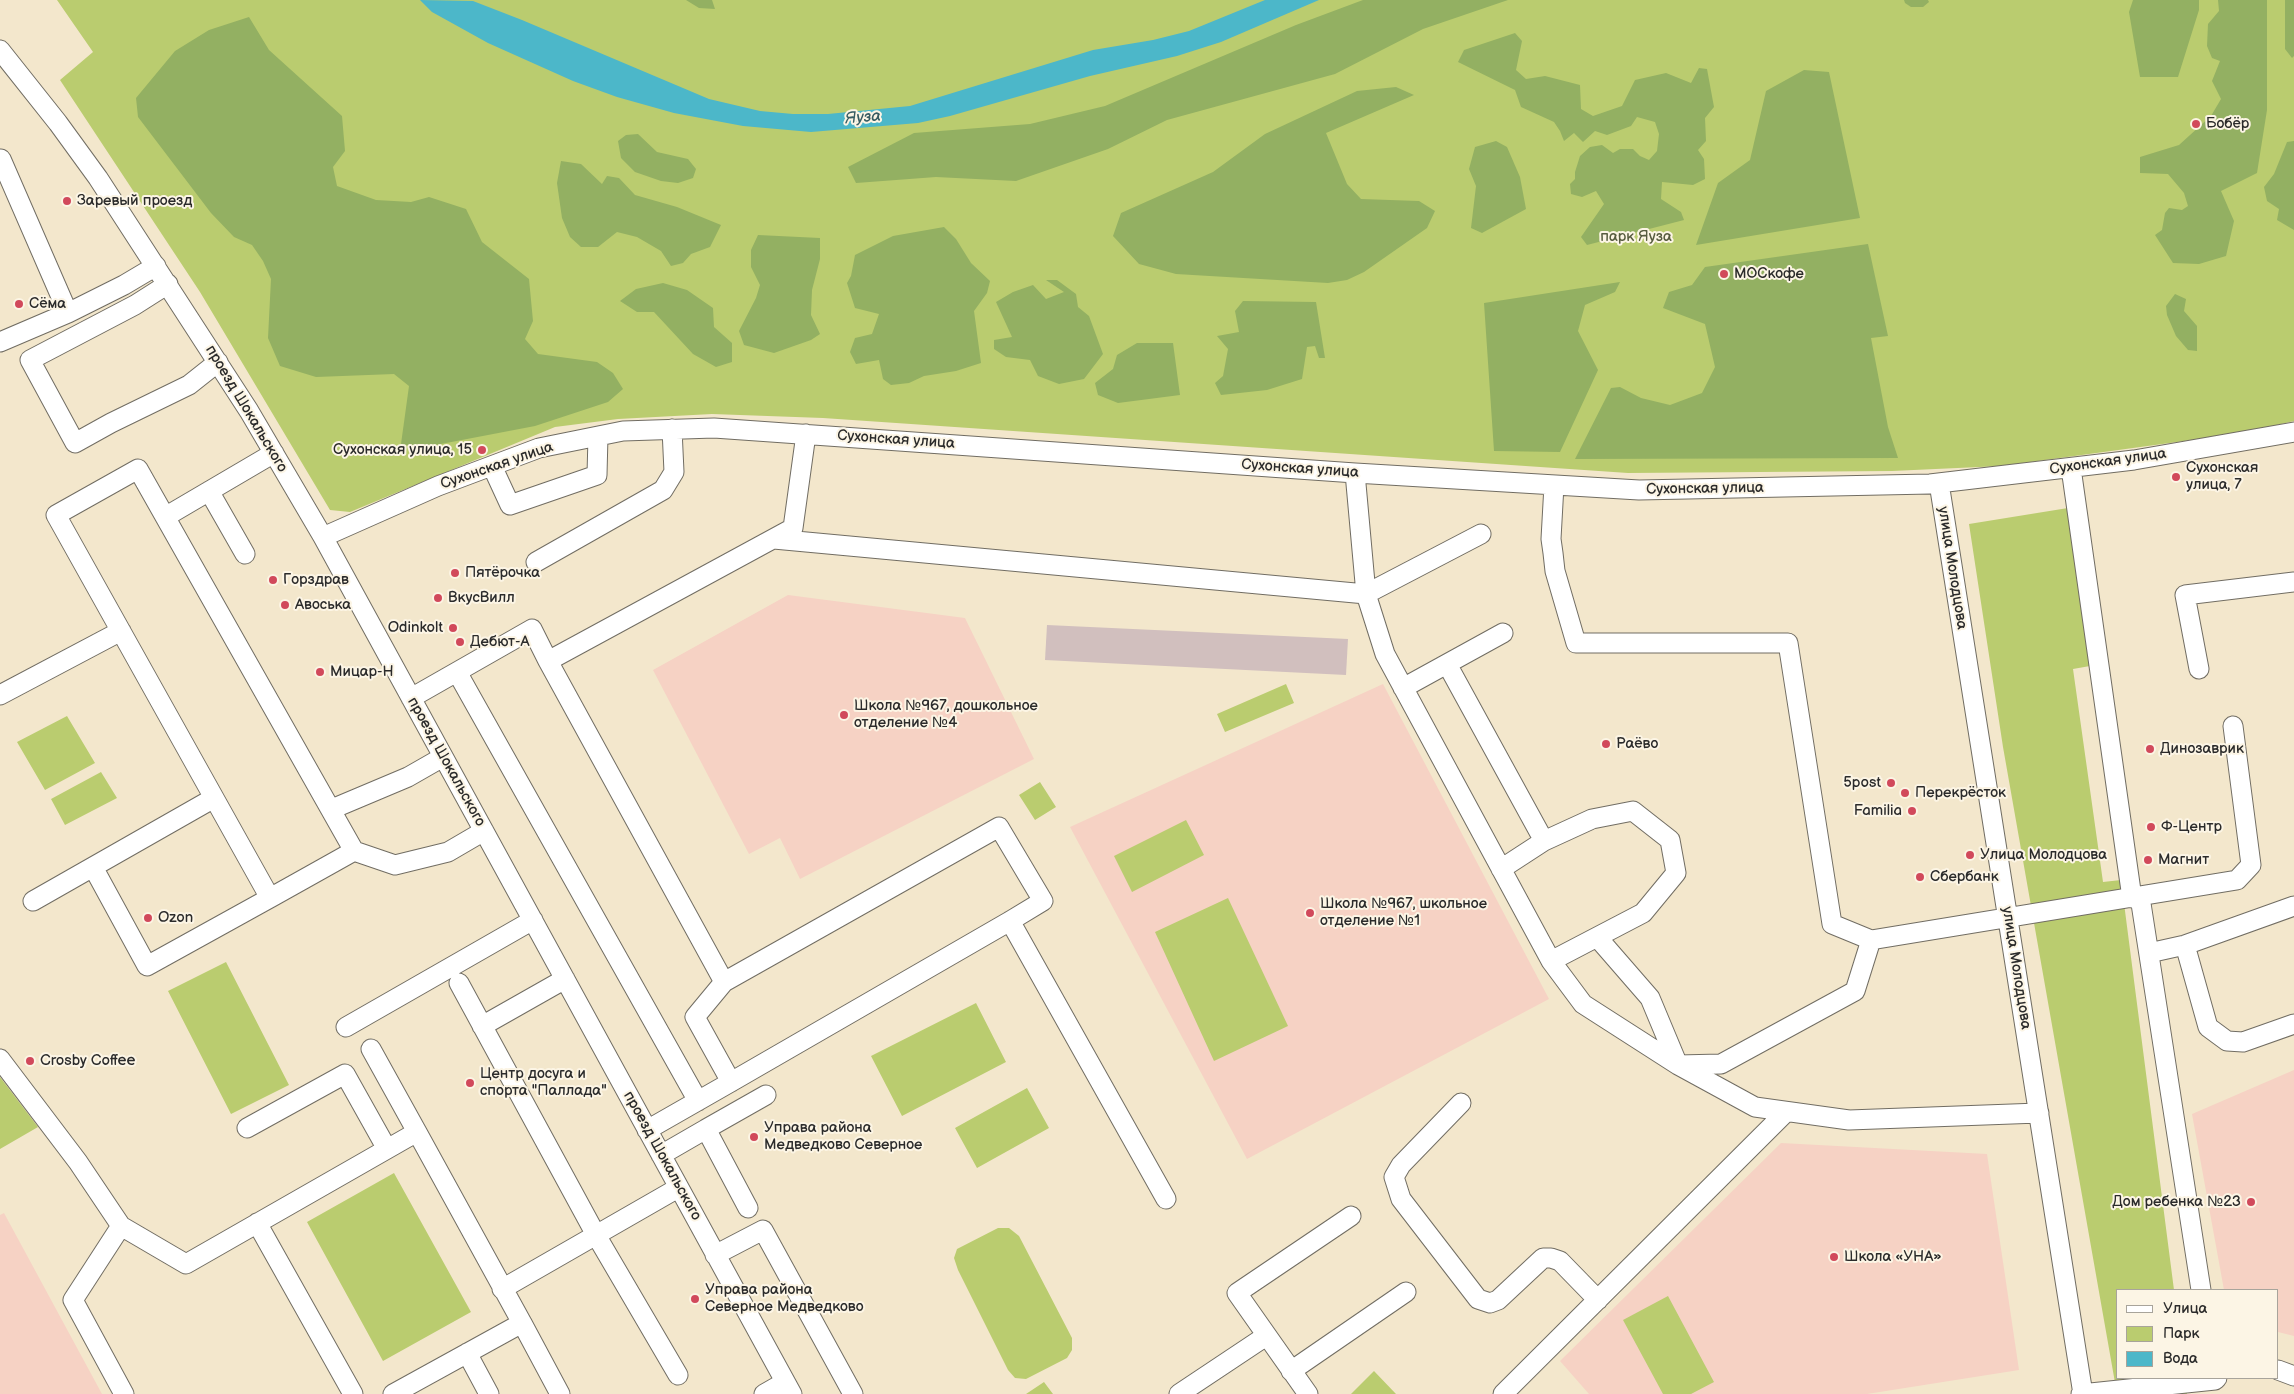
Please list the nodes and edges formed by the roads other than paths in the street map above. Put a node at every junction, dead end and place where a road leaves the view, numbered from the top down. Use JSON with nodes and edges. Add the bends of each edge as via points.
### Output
{"nodes":[{"id":1,"x":3,"y":60,"type":"edge"},
{"id":2,"x":1,"y":159,"type":"edge"},
{"id":3,"x":156,"y":266,"type":"junction"},
{"id":4,"x":168,"y":284,"type":"junction"},
{"id":5,"x":68,"y":313,"type":"junction"},
{"id":6,"x":0,"y":342,"type":"edge"},
{"id":7,"x":218,"y":362,"type":"junction"},
{"id":8,"x":672,"y":429,"type":"junction"},
{"id":9,"x":2294,"y":432,"type":"edge"},
{"id":10,"x":806,"y":434,"type":"junction"},
{"id":11,"x":598,"y":436,"type":"junction"},
{"id":12,"x":274,"y":453,"type":"junction"},
{"id":13,"x":492,"y":466,"type":"junction"},
{"id":14,"x":2071,"y":468,"type":"junction"},
{"id":15,"x":1355,"y":473,"type":"junction"},
{"id":16,"x":1939,"y":483,"type":"junction"},
{"id":17,"x":1554,"y":485,"type":"junction"},
{"id":18,"x":209,"y":491,"type":"junction"},
{"id":19,"x":165,"y":517,"type":"junction"},
{"id":20,"x":1481,"y":534,"type":"dead end"},
{"id":21,"x":324,"y":537,"type":"junction"},
{"id":22,"x":774,"y":539,"type":"junction"},
{"id":23,"x":244,"y":554,"type":"dead end"},
{"id":24,"x":536,"y":562,"type":"dead end"},
{"id":25,"x":2294,"y":582,"type":"edge"},
{"id":26,"x":1366,"y":594,"type":"junction"},
{"id":27,"x":121,"y":632,"type":"junction"},
{"id":28,"x":1503,"y":633,"type":"dead end"},
{"id":29,"x":548,"y":662,"type":"junction"},
{"id":30,"x":1447,"y":664,"type":"junction"},
{"id":31,"x":2199,"y":669,"type":"dead end"},
{"id":32,"x":457,"y":672,"type":"junction"},
{"id":33,"x":1403,"y":688,"type":"junction"},
{"id":34,"x":0,"y":694,"type":"edge"},
{"id":35,"x":411,"y":698,"type":"junction"},
{"id":36,"x":2233,"y":726,"type":"dead end"},
{"id":37,"x":444,"y":757,"type":"junction"},
{"id":38,"x":214,"y":798,"type":"junction"},
{"id":39,"x":332,"y":809,"type":"junction"},
{"id":40,"x":484,"y":831,"type":"junction"},
{"id":41,"x":1544,"y":841,"type":"junction"},
{"id":42,"x":354,"y":851,"type":"junction"},
{"id":43,"x":93,"y":867,"type":"junction"},
{"id":44,"x":1501,"y":869,"type":"junction"},
{"id":45,"x":2136,"y":897,"type":"junction"},
{"id":46,"x":270,"y":898,"type":"junction"},
{"id":47,"x":33,"y":901,"type":"dead end"},
{"id":48,"x":2294,"y":906,"type":"edge"},
{"id":49,"x":2008,"y":917,"type":"junction"},
{"id":50,"x":533,"y":920,"type":"junction"},
{"id":51,"x":1010,"y":921,"type":"junction"},
{"id":52,"x":1597,"y":937,"type":"junction"},
{"id":53,"x":1871,"y":940,"type":"junction"},
{"id":54,"x":2185,"y":945,"type":"junction"},
{"id":55,"x":2149,"y":953,"type":"junction"},
{"id":56,"x":1551,"y":961,"type":"junction"},
{"id":57,"x":565,"y":979,"type":"junction"},
{"id":58,"x":459,"y":982,"type":"dead end"},
{"id":59,"x":724,"y":982,"type":"junction"},
{"id":60,"x":2294,"y":1024,"type":"edge"},
{"id":61,"x":482,"y":1026,"type":"junction"},
{"id":62,"x":346,"y":1027,"type":"dead end"},
{"id":63,"x":371,"y":1049,"type":"dead end"},
{"id":64,"x":0,"y":1059,"type":"edge"},
{"id":65,"x":1678,"y":1065,"type":"junction"},
{"id":66,"x":731,"y":1082,"type":"junction"},
{"id":67,"x":766,"y":1096,"type":"dead end"},
{"id":68,"x":698,"y":1101,"type":"junction"},
{"id":69,"x":1461,"y":1103,"type":"dead end"},
{"id":70,"x":1786,"y":1112,"type":"junction"},
{"id":71,"x":2039,"y":1113,"type":"junction"},
{"id":72,"x":247,"y":1128,"type":"dead end"},
{"id":73,"x":706,"y":1129,"type":"junction"},
{"id":74,"x":647,"y":1130,"type":"junction"},
{"id":75,"x":417,"y":1132,"type":"junction"},
{"id":76,"x":387,"y":1150,"type":"junction"},
{"id":77,"x":661,"y":1155,"type":"junction"},
{"id":78,"x":678,"y":1188,"type":"junction"},
{"id":79,"x":1166,"y":1199,"type":"dead end"},
{"id":80,"x":748,"y":1208,"type":"dead end"},
{"id":81,"x":1351,"y":1216,"type":"dead end"},
{"id":82,"x":257,"y":1223,"type":"junction"},
{"id":83,"x":121,"y":1226,"type":"junction"},
{"id":84,"x":596,"y":1235,"type":"junction"},
{"id":85,"x":716,"y":1255,"type":"junction"},
{"id":86,"x":502,"y":1289,"type":"junction"},
{"id":87,"x":2201,"y":1289,"type":"edge"},
{"id":88,"x":1406,"y":1292,"type":"dead end"},
{"id":89,"x":1598,"y":1300,"type":"junction"},
{"id":90,"x":522,"y":1323,"type":"junction"},
{"id":91,"x":1266,"y":1336,"type":"junction"},
{"id":92,"x":467,"y":1354,"type":"junction"},
{"id":93,"x":2279,"y":1370,"type":"edge"},
{"id":94,"x":1291,"y":1371,"type":"junction"},
{"id":95,"x":678,"y":1375,"type":"dead end"},
{"id":96,"x":2294,"y":1376,"type":"edge"},
{"id":97,"x":2216,"y":1382,"type":"edge"},
{"id":98,"x":789,"y":1388,"type":"edge"},
{"id":99,"x":124,"y":1394,"type":"edge"},
{"id":100,"x":353,"y":1394,"type":"edge"},
{"id":101,"x":393,"y":1394,"type":"edge"},
{"id":102,"x":489,"y":1394,"type":"edge"},
{"id":103,"x":560,"y":1394,"type":"edge"},
{"id":104,"x":764,"y":1394,"type":"edge"},
{"id":105,"x":852,"y":1394,"type":"edge"},
{"id":106,"x":1179,"y":1394,"type":"edge"},
{"id":107,"x":1308,"y":1394,"type":"edge"},
{"id":108,"x":1503,"y":1394,"type":"edge"},
{"id":109,"x":2083,"y":1394,"type":"edge"}],
"edges":[{"from":1,"to":3,"type":"street","name":"проезд Шокальского","via":[[58,123]]},
{"from":2,"to":5,"type":"street"},
{"from":3,"to":4,"type":"street","name":"проезд Шокальского"},
{"from":3,"to":5,"type":"street"},
{"from":4,"to":7,"type":"street","name":"проезд Шокальского"},
{"from":4,"to":7,"type":"street","via":[[30,360],[75,443],[189,385]]},
{"from":5,"to":6,"type":"street"},
{"from":7,"to":12,"type":"street","name":"проезд Шокальского"},
{"from":8,"to":10,"type":"street","name":"Сухонская улица","via":[[714,428]]},
{"from":8,"to":11,"type":"street","name":"Сухонская улица","via":[[623,431]]},
{"from":8,"to":24,"type":"street","via":[[674,472],[663,490]]},
{"from":9,"to":14,"type":"street","name":"Сухонская улица"},
{"from":10,"to":15,"type":"street","name":"Сухонская улица"},
{"from":10,"to":22,"type":"street","via":[[793,528]]},
{"from":11,"to":13,"type":"street","name":"Сухонская улица","via":[[539,448]]},
{"from":11,"to":13,"type":"street","via":[[597,475],[510,505]]},
{"from":12,"to":18,"type":"street"},
{"from":12,"to":21,"type":"street","name":"проезд Шокальского"},
{"from":13,"to":21,"type":"street","name":"Сухонская улица","via":[[438,486]]},
{"from":14,"to":16,"type":"street","name":"Сухонская улица"},
{"from":14,"to":45,"type":"street"},
{"from":15,"to":17,"type":"street","name":"Сухонская улица"},
{"from":15,"to":26,"type":"street"},
{"from":16,"to":17,"type":"street","name":"Сухонская улица","via":[[1639,490]]},
{"from":16,"to":49,"type":"street","name":"улица Молодцова"},
{"from":17,"to":53,"type":"street","via":[[1551,539],[1555,571],[1576,643],[1788,643],[1832,924]]},
{"from":18,"to":19,"type":"street"},
{"from":18,"to":23,"type":"street"},
{"from":19,"to":27,"type":"street","via":[[138,469],[56,515]]},
{"from":19,"to":39,"type":"street"},
{"from":20,"to":26,"type":"street"},
{"from":21,"to":35,"type":"street","name":"проезд Шокальского"},
{"from":22,"to":26,"type":"street"},
{"from":22,"to":29,"type":"street"},
{"from":25,"to":31,"type":"street","via":[[2185,596]]},
{"from":26,"to":33,"type":"street","via":[[1385,654]]},
{"from":27,"to":34,"type":"street"},
{"from":27,"to":38,"type":"street"},
{"from":28,"to":30,"type":"street"},
{"from":29,"to":32,"type":"street","via":[[532,629]]},
{"from":29,"to":59,"type":"street"},
{"from":30,"to":33,"type":"street"},
{"from":30,"to":41,"type":"street"},
{"from":32,"to":35,"type":"street"},
{"from":32,"to":68,"type":"street"},
{"from":33,"to":44,"type":"street"},
{"from":35,"to":37,"type":"street","name":"проезд Шокальского"},
{"from":36,"to":45,"type":"street","via":[[2251,865],[2237,880]]},
{"from":37,"to":39,"type":"street","via":[[408,777]]},
{"from":37,"to":40,"type":"street","name":"проезд Шокальского"},
{"from":38,"to":43,"type":"street"},
{"from":38,"to":46,"type":"street"},
{"from":39,"to":42,"type":"street"},
{"from":40,"to":42,"type":"street","via":[[448,852],[395,865]]},
{"from":40,"to":50,"type":"street","name":"проезд Шокальского"},
{"from":41,"to":44,"type":"street"},
{"from":41,"to":52,"type":"street","via":[[1592,819],[1633,811],[1670,840],[1676,873],[1644,914]]},
{"from":42,"to":46,"type":"street"},
{"from":43,"to":46,"type":"street","via":[[147,966]]},
{"from":43,"to":47,"type":"street"},
{"from":44,"to":56,"type":"street"},
{"from":45,"to":49,"type":"street"},
{"from":45,"to":55,"type":"street"},
{"from":48,"to":54,"type":"street"},
{"from":49,"to":53,"type":"street"},
{"from":49,"to":71,"type":"street","name":"улица Молодцова"},
{"from":50,"to":57,"type":"street","name":"проезд Шокальского"},
{"from":50,"to":62,"type":"street"},
{"from":51,"to":59,"type":"street","via":[[1043,901],[999,826]]},
{"from":51,"to":66,"type":"street"},
{"from":51,"to":79,"type":"street"},
{"from":52,"to":56,"type":"street"},
{"from":52,"to":65,"type":"street","via":[[1650,998]]},
{"from":53,"to":65,"type":"street","via":[[1855,991],[1721,1064]]},
{"from":54,"to":55,"type":"street"},
{"from":54,"to":60,"type":"street","via":[[2208,1028],[2226,1041],[2244,1042]]},
{"from":55,"to":87,"type":"street"},
{"from":56,"to":65,"type":"street","via":[[1583,1004]]},
{"from":57,"to":61,"type":"street"},
{"from":57,"to":74,"type":"street","name":"проезд Шокальского"},
{"from":58,"to":61,"type":"street"},
{"from":59,"to":66,"type":"street","via":[[695,1017]]},
{"from":61,"to":84,"type":"street"},
{"from":63,"to":75,"type":"street"},
{"from":64,"to":83,"type":"street","via":[[78,1162]]},
{"from":65,"to":70,"type":"street","via":[[1755,1107]]},
{"from":66,"to":68,"type":"street"},
{"from":67,"to":73,"type":"street"},
{"from":68,"to":74,"type":"street"},
{"from":69,"to":89,"type":"street","via":[[1401,1165],[1394,1177],[1401,1198],[1478,1299],[1490,1303],[1498,1300],[1543,1258],[1551,1258],[1560,1261]]},
{"from":70,"to":71,"type":"street","via":[[1849,1120]]},
{"from":70,"to":89,"type":"street"},
{"from":71,"to":109,"type":"street","name":"улица Молодцова"},
{"from":72,"to":76,"type":"street","via":[[345,1074]]},
{"from":73,"to":77,"type":"street"},
{"from":73,"to":80,"type":"street"},
{"from":74,"to":77,"type":"street","name":"проезд Шокальского"},
{"from":75,"to":76,"type":"street"},
{"from":75,"to":86,"type":"street"},
{"from":76,"to":82,"type":"street"},
{"from":77,"to":78,"type":"street","name":"проезд Шокальского"},
{"from":78,"to":84,"type":"street"},
{"from":78,"to":85,"type":"street","name":"проезд Шокальского"},
{"from":81,"to":91,"type":"street","via":[[1237,1293]]},
{"from":82,"to":83,"type":"street","via":[[186,1264]]},
{"from":82,"to":100,"type":"street"},
{"from":83,"to":99,"type":"street","via":[[73,1300]]},
{"from":84,"to":86,"type":"street"},
{"from":84,"to":95,"type":"street"},
{"from":85,"to":98,"type":"street","name":"проезд Шокальского"},
{"from":85,"to":105,"type":"street","via":[[763,1230]]},
{"from":86,"to":90,"type":"street"},
{"from":88,"to":94,"type":"street"},
{"from":89,"to":108,"type":"street"},
{"from":90,"to":92,"type":"street"},
{"from":90,"to":103,"type":"street"},
{"from":91,"to":94,"type":"street"},
{"from":91,"to":106,"type":"street"},
{"from":92,"to":101,"type":"street"},
{"from":92,"to":102,"type":"street"},
{"from":93,"to":96,"type":"street"},
{"from":94,"to":107,"type":"street"},
{"from":97,"to":109,"type":"street"},
{"from":98,"to":104,"type":"street"}]}
